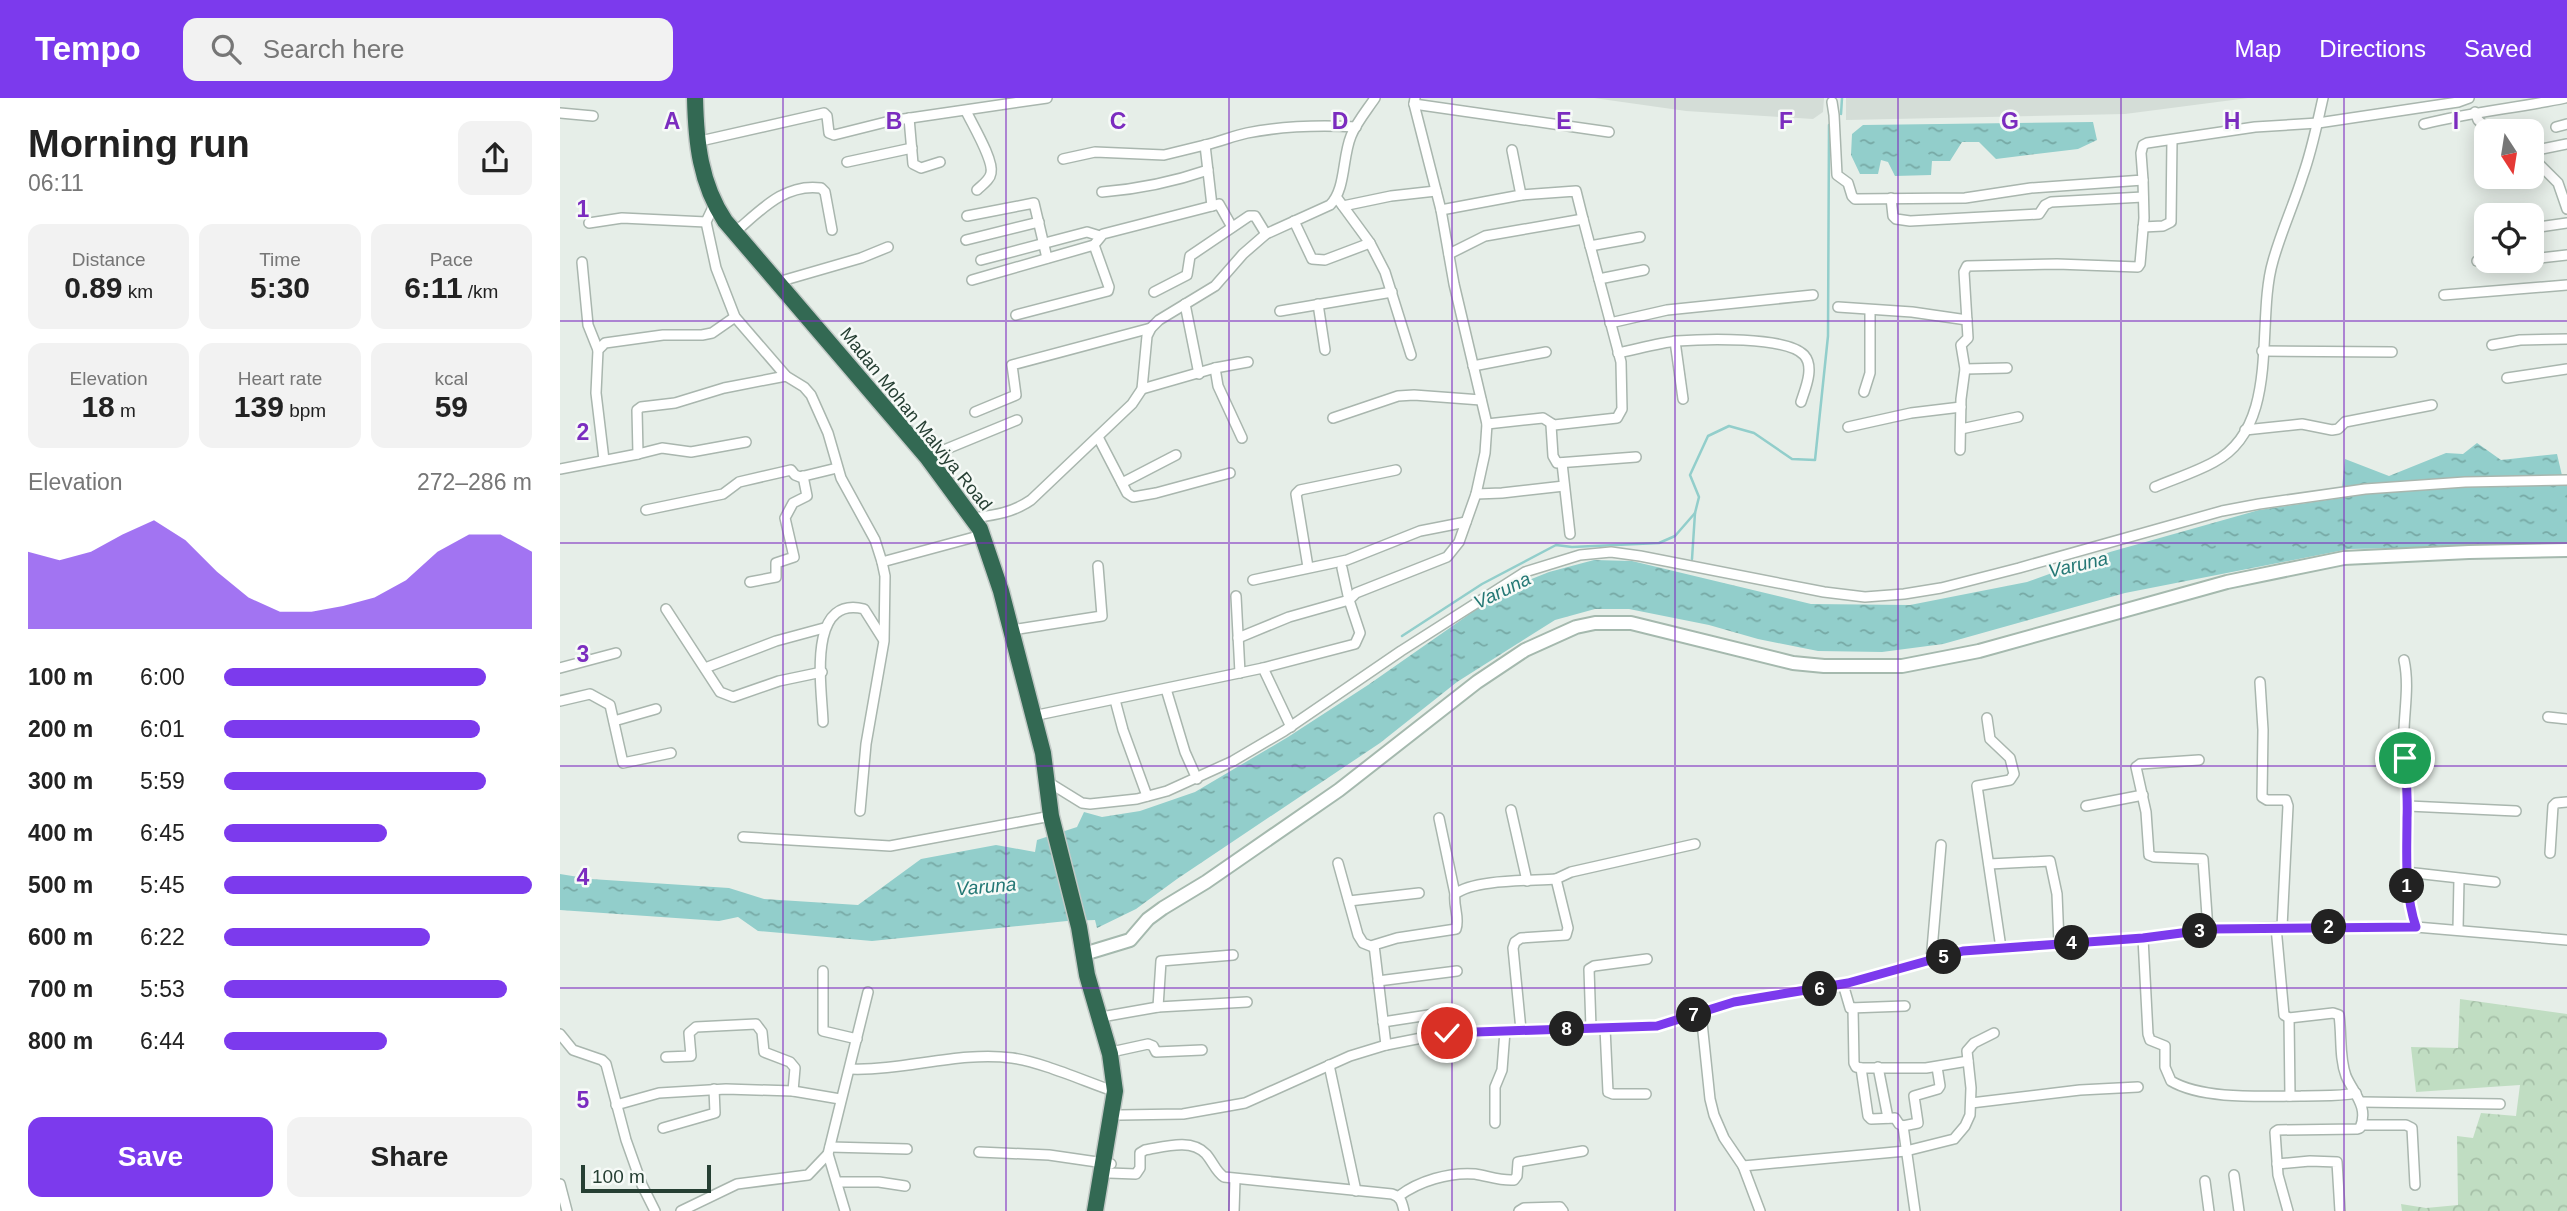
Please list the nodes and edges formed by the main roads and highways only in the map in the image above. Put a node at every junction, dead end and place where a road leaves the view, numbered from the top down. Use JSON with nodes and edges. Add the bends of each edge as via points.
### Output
{"nodes":[{"id":1,"x":695,"y":98,"type":"edge"},
{"id":2,"x":1085,"y":957,"type":"junction"},
{"id":3,"x":1118,"y":1092,"type":"junction"},
{"id":4,"x":1108,"y":1167,"type":"junction"},
{"id":5,"x":1095,"y":1211,"type":"edge"},
{"id":6,"x":1104,"y":1211,"type":"edge"}],
"edges":[{"from":1,"to":2,"type":"highway","name":"Madan Mohan Malviya Road","via":[[696,142],[715,205],[927,457],[982,536],[1012,630]]},
{"from":2,"to":3,"type":"highway","name":"Madan Mohan Malviya Road"},
{"from":2,"to":3,"type":"highway","name":"Madan Mohan Malviya Road","via":[[1108,1016]]},
{"from":3,"to":4,"type":"highway","name":"Madan Mohan Malviya Road"},
{"from":3,"to":4,"type":"highway","name":"Madan Mohan Malviya Road","via":[[1120,1115]]},
{"from":4,"to":5,"type":"highway","name":"Madan Mohan Malviya Road"},
{"from":4,"to":6,"type":"highway","name":"Madan Mohan Malviya Road"}]}
